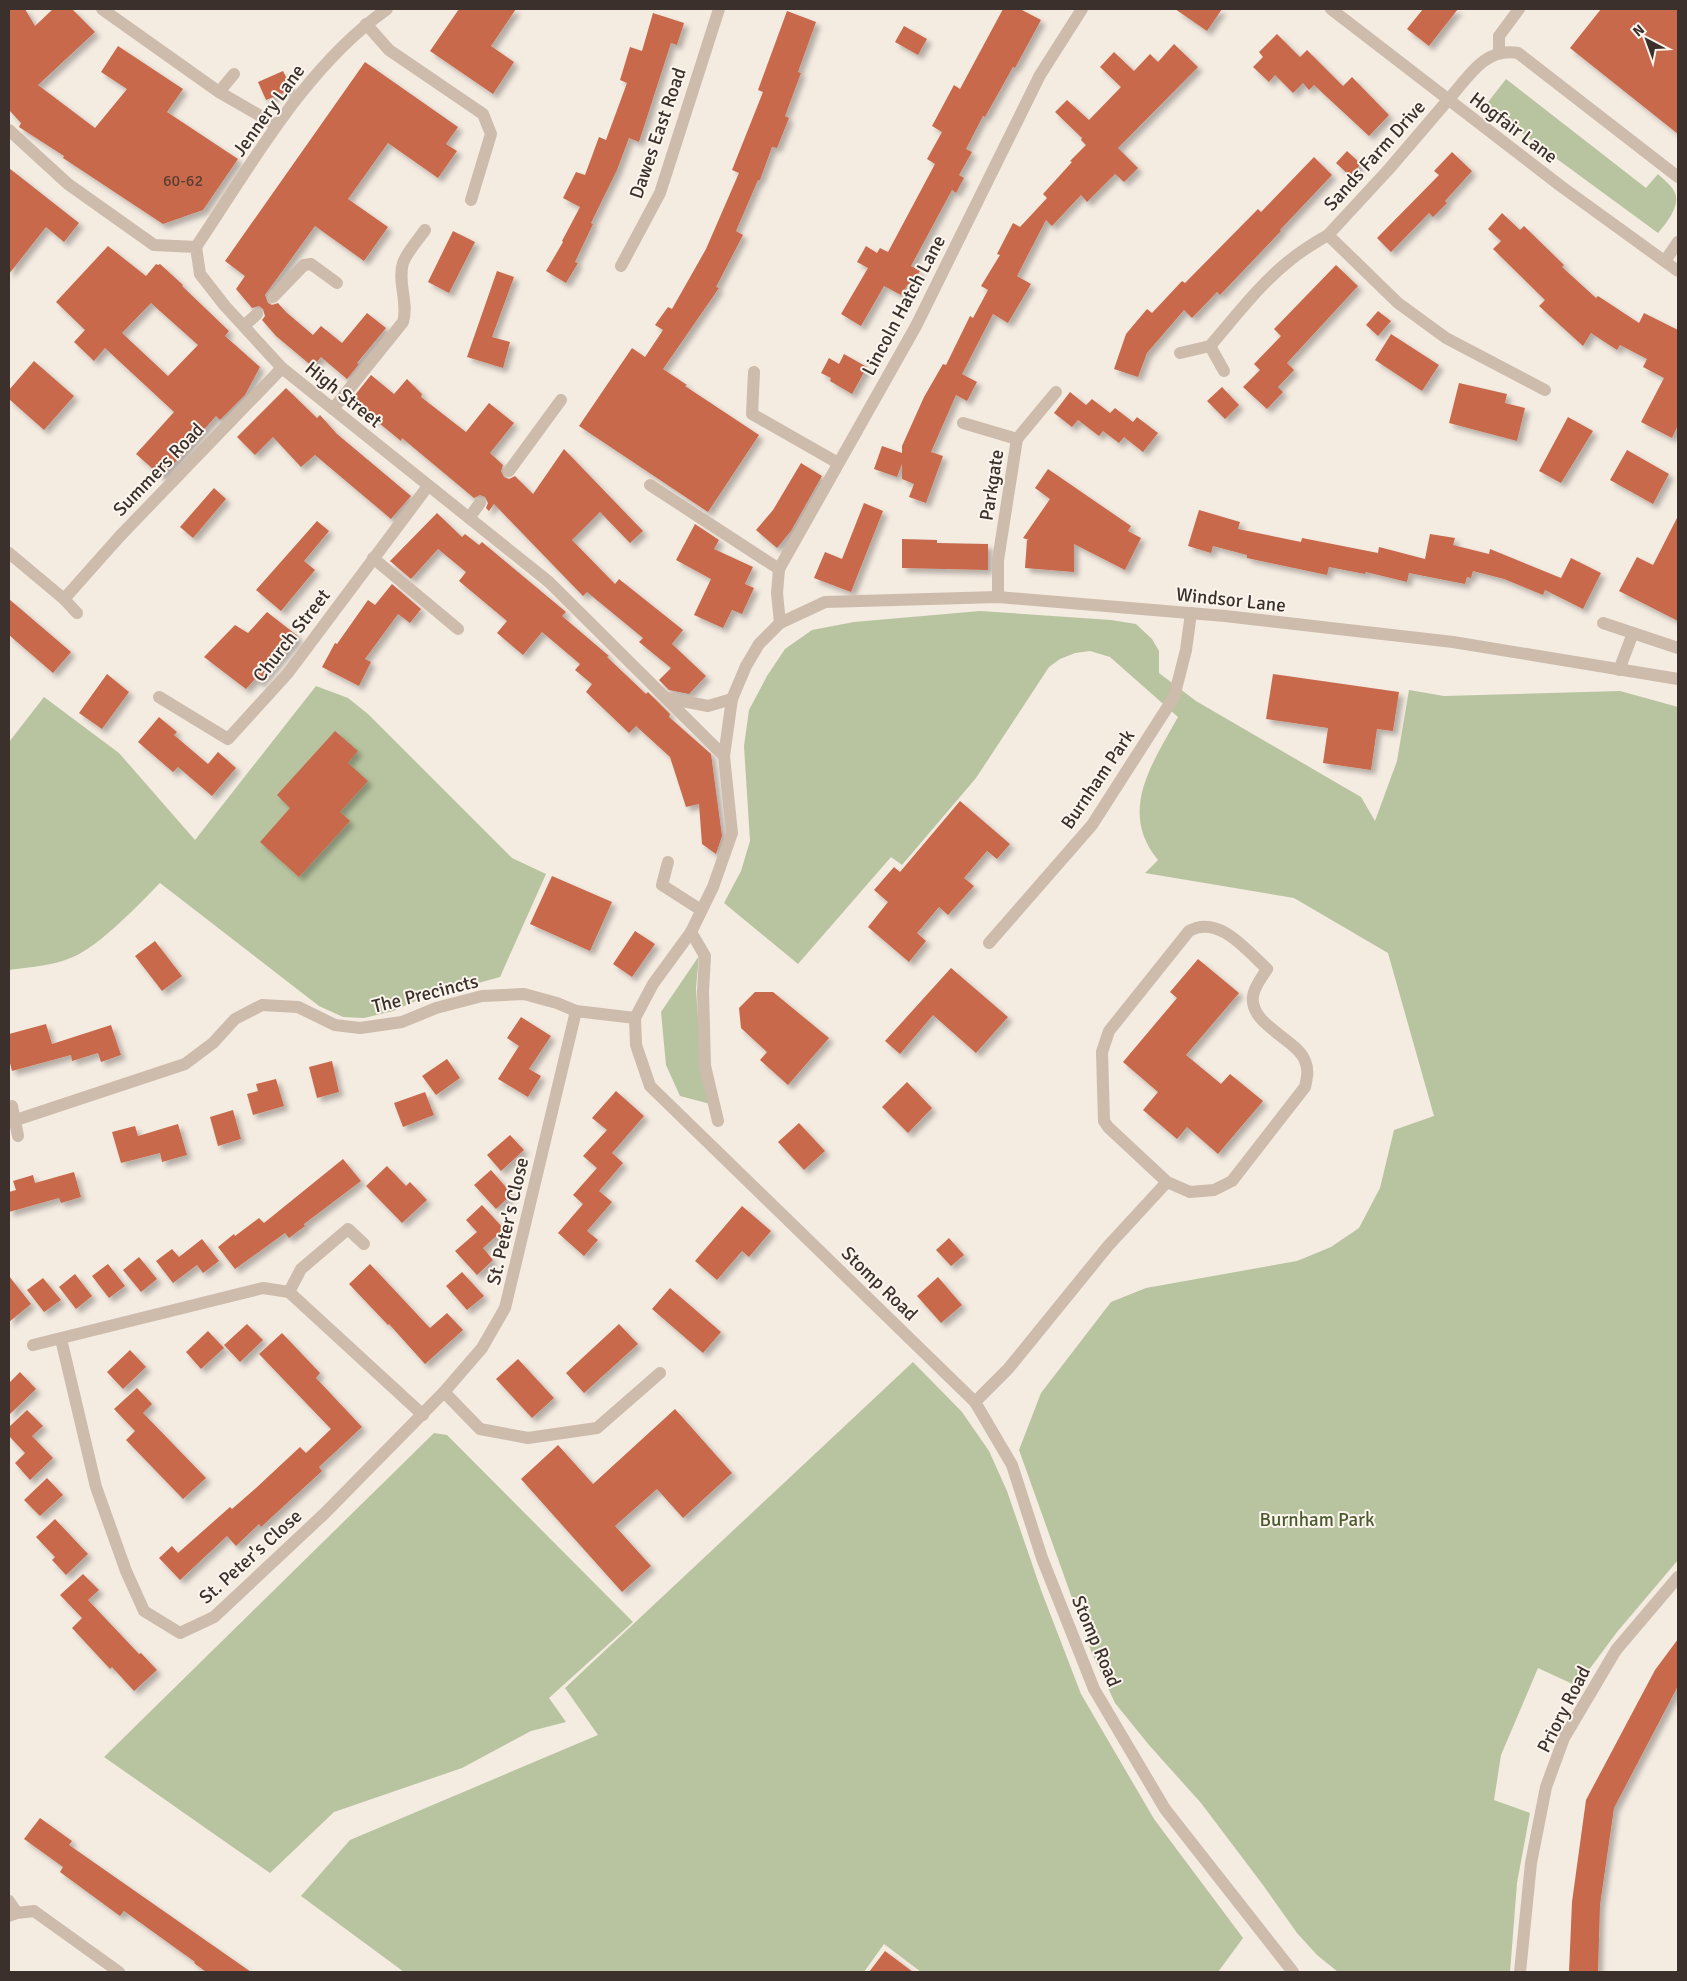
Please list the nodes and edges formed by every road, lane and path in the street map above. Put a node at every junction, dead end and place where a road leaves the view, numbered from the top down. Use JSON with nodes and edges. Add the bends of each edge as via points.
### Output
{"nodes":[{"id":1,"x":102,"y":9,"type":"edge"},
{"id":2,"x":387,"y":9,"type":"edge"},
{"id":3,"x":719,"y":9,"type":"edge"},
{"id":4,"x":1082,"y":9,"type":"edge"},
{"id":5,"x":1331,"y":9,"type":"edge"},
{"id":6,"x":1519,"y":9,"type":"edge"},
{"id":7,"x":366,"y":24,"type":"junction"},
{"id":8,"x":1499,"y":53,"type":"junction"},
{"id":9,"x":234,"y":74,"type":"dead end"},
{"id":10,"x":219,"y":92,"type":"junction"},
{"id":11,"x":1448,"y":100,"type":"junction"},
{"id":12,"x":276,"y":125,"type":"junction"},
{"id":13,"x":9,"y":130,"type":"edge"},
{"id":14,"x":1678,"y":177,"type":"edge"},
{"id":15,"x":471,"y":200,"type":"dead end"},
{"id":16,"x":425,"y":230,"type":"dead end"},
{"id":17,"x":1328,"y":235,"type":"junction"},
{"id":18,"x":1678,"y":242,"type":"edge"},
{"id":19,"x":196,"y":247,"type":"junction"},
{"id":20,"x":1665,"y":261,"type":"junction"},
{"id":21,"x":621,"y":266,"type":"dead end"},
{"id":22,"x":1678,"y":271,"type":"edge"},
{"id":23,"x":337,"y":284,"type":"dead end"},
{"id":24,"x":273,"y":297,"type":"dead end"},
{"id":25,"x":257,"y":314,"type":"dead end"},
{"id":26,"x":244,"y":326,"type":"junction"},
{"id":27,"x":1210,"y":346,"type":"junction"},
{"id":28,"x":1180,"y":353,"type":"dead end"},
{"id":29,"x":282,"y":368,"type":"junction"},
{"id":30,"x":1224,"y":371,"type":"dead end"},
{"id":31,"x":754,"y":372,"type":"dead end"},
{"id":32,"x":1545,"y":390,"type":"dead end"},
{"id":33,"x":1056,"y":392,"type":"dead end"},
{"id":34,"x":561,"y":400,"type":"dead end"},
{"id":35,"x":333,"y":409,"type":"junction"},
{"id":36,"x":963,"y":423,"type":"dead end"},
{"id":37,"x":1017,"y":439,"type":"junction"},
{"id":38,"x":838,"y":463,"type":"junction"},
{"id":39,"x":509,"y":471,"type":"dead end"},
{"id":40,"x":650,"y":485,"type":"dead end"},
{"id":41,"x":428,"y":486,"type":"junction"},
{"id":42,"x":480,"y":503,"type":"dead end"},
{"id":43,"x":468,"y":518,"type":"junction"},
{"id":44,"x":9,"y":553,"type":"edge"},
{"id":45,"x":373,"y":558,"type":"junction"},
{"id":46,"x":779,"y":568,"type":"junction"},
{"id":47,"x":998,"y":597,"type":"junction"},
{"id":48,"x":64,"y":599,"type":"junction"},
{"id":49,"x":77,"y":613,"type":"dead end"},
{"id":50,"x":1191,"y":613,"type":"junction"},
{"id":51,"x":780,"y":623,"type":"junction"},
{"id":52,"x":1603,"y":623,"type":"dead end"},
{"id":53,"x":458,"y":630,"type":"dead end"},
{"id":54,"x":1633,"y":633,"type":"junction"},
{"id":55,"x":1678,"y":648,"type":"edge"},
{"id":56,"x":1619,"y":670,"type":"junction"},
{"id":57,"x":1678,"y":679,"type":"edge"},
{"id":58,"x":159,"y":697,"type":"dead end"},
{"id":59,"x":667,"y":698,"type":"junction"},
{"id":60,"x":732,"y":700,"type":"junction"},
{"id":61,"x":724,"y":756,"type":"junction"},
{"id":62,"x":668,"y":862,"type":"dead end"},
{"id":63,"x":701,"y":910,"type":"junction"},
{"id":64,"x":690,"y":932,"type":"junction"},
{"id":65,"x":989,"y":943,"type":"dead end"},
{"id":66,"x":576,"y":1011,"type":"junction"},
{"id":67,"x":635,"y":1018,"type":"junction"},
{"id":68,"x":12,"y":1106,"type":"dead end"},
{"id":69,"x":16,"y":1120,"type":"junction"},
{"id":70,"x":718,"y":1121,"type":"dead end"},
{"id":71,"x":18,"y":1136,"type":"dead end"},
{"id":72,"x":1166,"y":1182,"type":"junction"},
{"id":73,"x":364,"y":1244,"type":"dead end"},
{"id":74,"x":289,"y":1292,"type":"junction"},
{"id":75,"x":61,"y":1339,"type":"junction"},
{"id":76,"x":33,"y":1345,"type":"dead end"},
{"id":77,"x":660,"y":1373,"type":"dead end"},
{"id":78,"x":444,"y":1392,"type":"junction"},
{"id":79,"x":975,"y":1402,"type":"junction"},
{"id":80,"x":423,"y":1415,"type":"junction"},
{"id":81,"x":1678,"y":1576,"type":"edge"},
{"id":82,"x":9,"y":1901,"type":"edge"},
{"id":83,"x":13,"y":1914,"type":"edge"},
{"id":84,"x":120,"y":1972,"type":"edge"},
{"id":85,"x":1293,"y":1972,"type":"edge"},
{"id":86,"x":1520,"y":1972,"type":"edge"}],
"edges":[{"from":1,"to":10,"type":"street"},
{"from":2,"to":7,"type":"street","name":"Jennery Lane"},
{"from":3,"to":21,"type":"street","name":"Dawes East Road","via":[[660,193]]},
{"from":4,"to":38,"type":"street","name":"Lincoln Hatch Lane","via":[[1040,76],[916,326]]},
{"from":5,"to":11,"type":"street","name":"Hogfair Lane"},
{"from":6,"to":8,"type":"street","via":[[1499,36]]},
{"from":7,"to":12,"type":"street","name":"Jennery Lane","via":[[335,53]]},
{"from":7,"to":15,"type":"street","via":[[389,50],[483,114],[491,134]]},
{"from":8,"to":11,"type":"street","name":"Sands Farm Drive","via":[[1483,60]]},
{"from":8,"to":14,"type":"street","via":[[1512,52],[1523,56]]},
{"from":9,"to":10,"type":"street"},
{"from":10,"to":12,"type":"street"},
{"from":11,"to":17,"type":"street","name":"Sands Farm Drive"},
{"from":11,"to":20,"type":"street","name":"Hogfair Lane"},
{"from":12,"to":19,"type":"street","name":"Jennery Lane"},
{"from":13,"to":19,"type":"street","via":[[68,184],[154,245]]},
{"from":16,"to":35,"type":"street","via":[[404,261],[401,273],[406,314],[403,322]]},
{"from":17,"to":27,"type":"street","name":"Sands Farm Drive","via":[[1275,274]]},
{"from":17,"to":32,"type":"street","name":"Sands Farm Drive","via":[[1398,303],[1446,338]]},
{"from":18,"to":20,"type":"street"},
{"from":19,"to":26,"type":"street","name":"High Street","via":[[200,274]]},
{"from":20,"to":22,"type":"street","name":"Hogfair Lane"},
{"from":23,"to":24,"type":"street","via":[[311,264],[304,264]]},
{"from":25,"to":26,"type":"street"},
{"from":26,"to":29,"type":"street","name":"High Street"},
{"from":27,"to":28,"type":"street"},
{"from":27,"to":30,"type":"street"},
{"from":29,"to":35,"type":"street","name":"High Street"},
{"from":29,"to":48,"type":"street","name":"Summers Road","via":[[120,536]]},
{"from":31,"to":38,"type":"street","via":[[752,414]]},
{"from":33,"to":37,"type":"street","name":"Parkgate"},
{"from":34,"to":39,"type":"street"},
{"from":35,"to":41,"type":"street","name":"High Street"},
{"from":36,"to":37,"type":"street"},
{"from":37,"to":47,"type":"street","name":"Parkgate","via":[[998,560]]},
{"from":38,"to":46,"type":"street","name":"Lincoln Hatch Lane"},
{"from":40,"to":46,"type":"street"},
{"from":41,"to":43,"type":"street","name":"High Street"},
{"from":41,"to":45,"type":"street","name":"Church Street"},
{"from":42,"to":43,"type":"street"},
{"from":43,"to":59,"type":"street","name":"High Street","via":[[549,582]]},
{"from":44,"to":48,"type":"street"},
{"from":45,"to":53,"type":"street"},
{"from":45,"to":58,"type":"street","name":"Church Street","via":[[288,673],[228,739]]},
{"from":46,"to":51,"type":"street","name":"Lincoln Hatch Lane"},
{"from":47,"to":50,"type":"street","name":"Windsor Lane"},
{"from":47,"to":51,"type":"street","name":"Windsor Lane","via":[[824,602]]},
{"from":48,"to":49,"type":"street"},
{"from":50,"to":56,"type":"street","name":"Windsor Lane","via":[[1453,642]]},
{"from":50,"to":65,"type":"street","name":"Burnham Park","via":[[1174,697],[1092,825]]},
{"from":51,"to":60,"type":"street","via":[[759,644]]},
{"from":52,"to":54,"type":"street"},
{"from":54,"to":55,"type":"street"},
{"from":54,"to":56,"type":"street"},
{"from":56,"to":57,"type":"street","name":"Windsor Lane"},
{"from":59,"to":60,"type":"street","via":[[708,706]]},
{"from":59,"to":61,"type":"street","name":"High Street"},
{"from":60,"to":61,"type":"street"},
{"from":61,"to":63,"type":"street","via":[[732,833],[713,887]]},
{"from":62,"to":63,"type":"street","via":[[662,885]]},
{"from":63,"to":64,"type":"street"},
{"from":64,"to":67,"type":"street","via":[[653,984]]},
{"from":64,"to":70,"type":"street","via":[[705,956],[705,1066]]},
{"from":66,"to":67,"type":"street","name":"The Precincts"},
{"from":66,"to":69,"type":"street","name":"The Precincts","via":[[524,994],[482,996],[436,1008],[402,1022],[360,1028],[335,1025],[298,1007],[262,1006],[235,1019],[213,1043],[185,1064]]},
{"from":66,"to":78,"type":"street","name":"St. Peter's Close","via":[[506,1308],[482,1348]]},
{"from":67,"to":79,"type":"street","name":"Stomp Road","via":[[636,1045],[650,1086]]},
{"from":68,"to":69,"type":"street"},
{"from":69,"to":71,"type":"street"},
{"from":72,"to":72,"type":"street","via":[[1190,1192],[1214,1190],[1232,1181],[1285,1116],[1307,1079],[1304,1058],[1254,1008],[1253,996],[1267,969],[1220,929],[1209,926],[1198,926],[1189,931],[1109,1031],[1102,1052],[1104,1121]]},
{"from":72,"to":79,"type":"street","via":[[1108,1246],[1008,1369]]},
{"from":73,"to":74,"type":"street","via":[[348,1229],[301,1270]]},
{"from":74,"to":75,"type":"street","via":[[263,1288]]},
{"from":74,"to":80,"type":"street"},
{"from":75,"to":76,"type":"street"},
{"from":75,"to":80,"type":"street","name":"St. Peter's Close","via":[[96,1487],[126,1571],[144,1611],[180,1633],[214,1617]]},
{"from":77,"to":78,"type":"street","via":[[597,1428],[528,1438],[480,1429]]},
{"from":78,"to":80,"type":"street","name":"St. Peter's Close"},
{"from":79,"to":85,"type":"street","name":"Stomp Road","via":[[1012,1465],[1042,1558],[1094,1689],[1165,1809]]},
{"from":81,"to":86,"type":"street","name":"Priory Road","via":[[1616,1650],[1564,1738],[1546,1787],[1531,1863]]},
{"from":82,"to":83,"type":"street"},
{"from":83,"to":84,"type":"street","via":[[34,1911]]}]}
